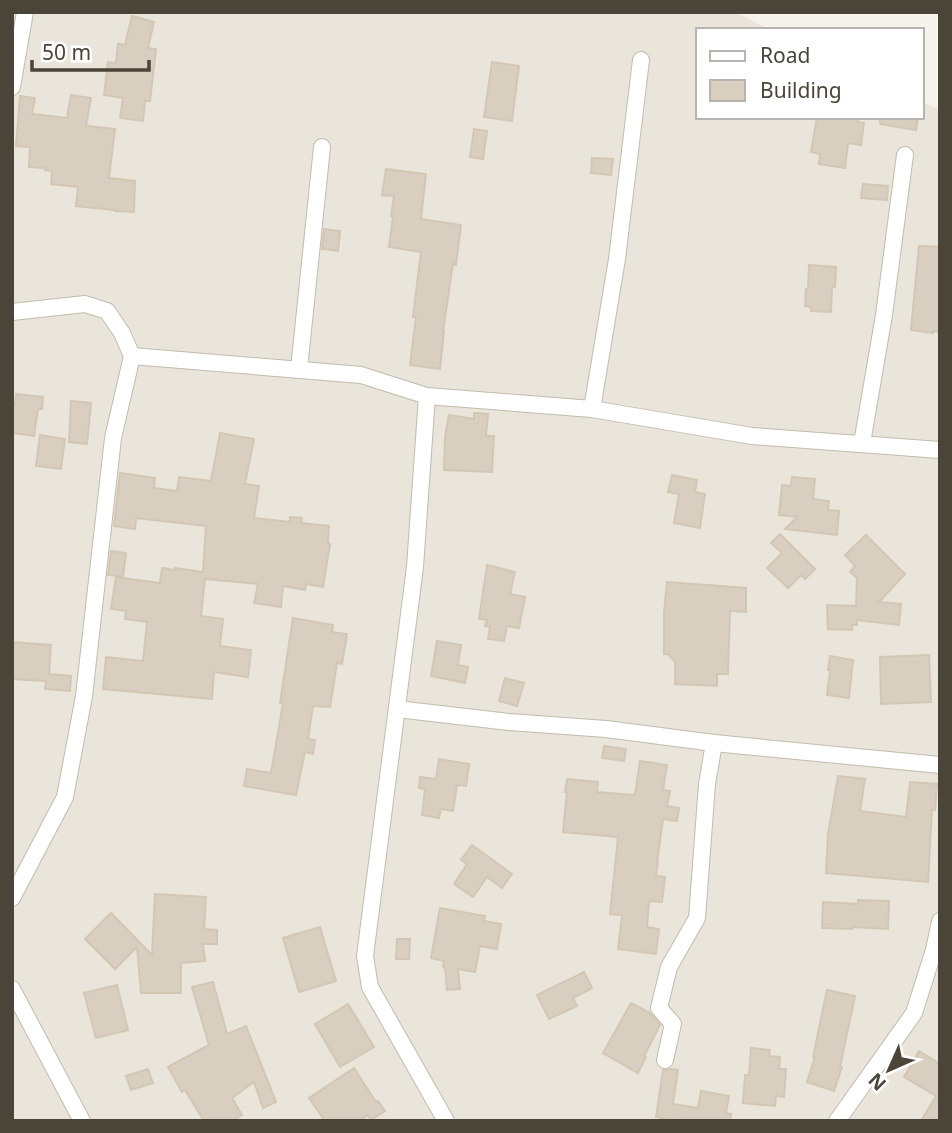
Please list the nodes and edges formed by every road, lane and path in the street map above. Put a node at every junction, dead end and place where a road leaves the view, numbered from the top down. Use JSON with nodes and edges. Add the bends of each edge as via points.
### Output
{"nodes":[{"id":1,"x":25,"y":12,"type":"edge"},
{"id":2,"x":641,"y":60,"type":"dead end"},
{"id":3,"x":12,"y":87,"type":"edge"},
{"id":4,"x":322,"y":147,"type":"dead end"},
{"id":5,"x":905,"y":155,"type":"dead end"},
{"id":6,"x":12,"y":312,"type":"edge"},
{"id":7,"x":132,"y":356,"type":"junction"},
{"id":8,"x":299,"y":369,"type":"junction"},
{"id":9,"x":427,"y":396,"type":"junction"},
{"id":10,"x":592,"y":408,"type":"junction"},
{"id":11,"x":862,"y":443,"type":"junction"},
{"id":12,"x":940,"y":450,"type":"edge"},
{"id":13,"x":397,"y":709,"type":"junction"},
{"id":14,"x":714,"y":743,"type":"junction"},
{"id":15,"x":940,"y":765,"type":"edge"},
{"id":16,"x":12,"y":898,"type":"edge"},
{"id":17,"x":940,"y":921,"type":"edge"},
{"id":18,"x":12,"y":989,"type":"edge"},
{"id":19,"x":666,"y":1060,"type":"dead end"},
{"id":20,"x":82,"y":1121,"type":"edge"},
{"id":21,"x":446,"y":1121,"type":"edge"},
{"id":22,"x":837,"y":1121,"type":"edge"}],
"edges":[{"from":1,"to":3,"type":"street"},
{"from":2,"to":10,"type":"street","via":[[617,260]]},
{"from":4,"to":8,"type":"street"},
{"from":5,"to":11,"type":"street"},
{"from":6,"to":7,"type":"street","via":[[85,304],[107,311]]},
{"from":7,"to":8,"type":"street"},
{"from":7,"to":16,"type":"street","via":[[113,438],[84,696],[65,797]]},
{"from":8,"to":9,"type":"street","via":[[361,374]]},
{"from":9,"to":10,"type":"street"},
{"from":9,"to":13,"type":"street","via":[[415,567]]},
{"from":10,"to":11,"type":"street","via":[[752,436]]},
{"from":11,"to":12,"type":"street"},
{"from":13,"to":14,"type":"street"},
{"from":13,"to":21,"type":"street","via":[[366,956],[370,987]]},
{"from":14,"to":15,"type":"street"},
{"from":14,"to":19,"type":"street","via":[[697,918],[669,967],[659,1008],[673,1024]]},
{"from":17,"to":22,"type":"street","via":[[914,1013]]},
{"from":18,"to":20,"type":"street"}]}
